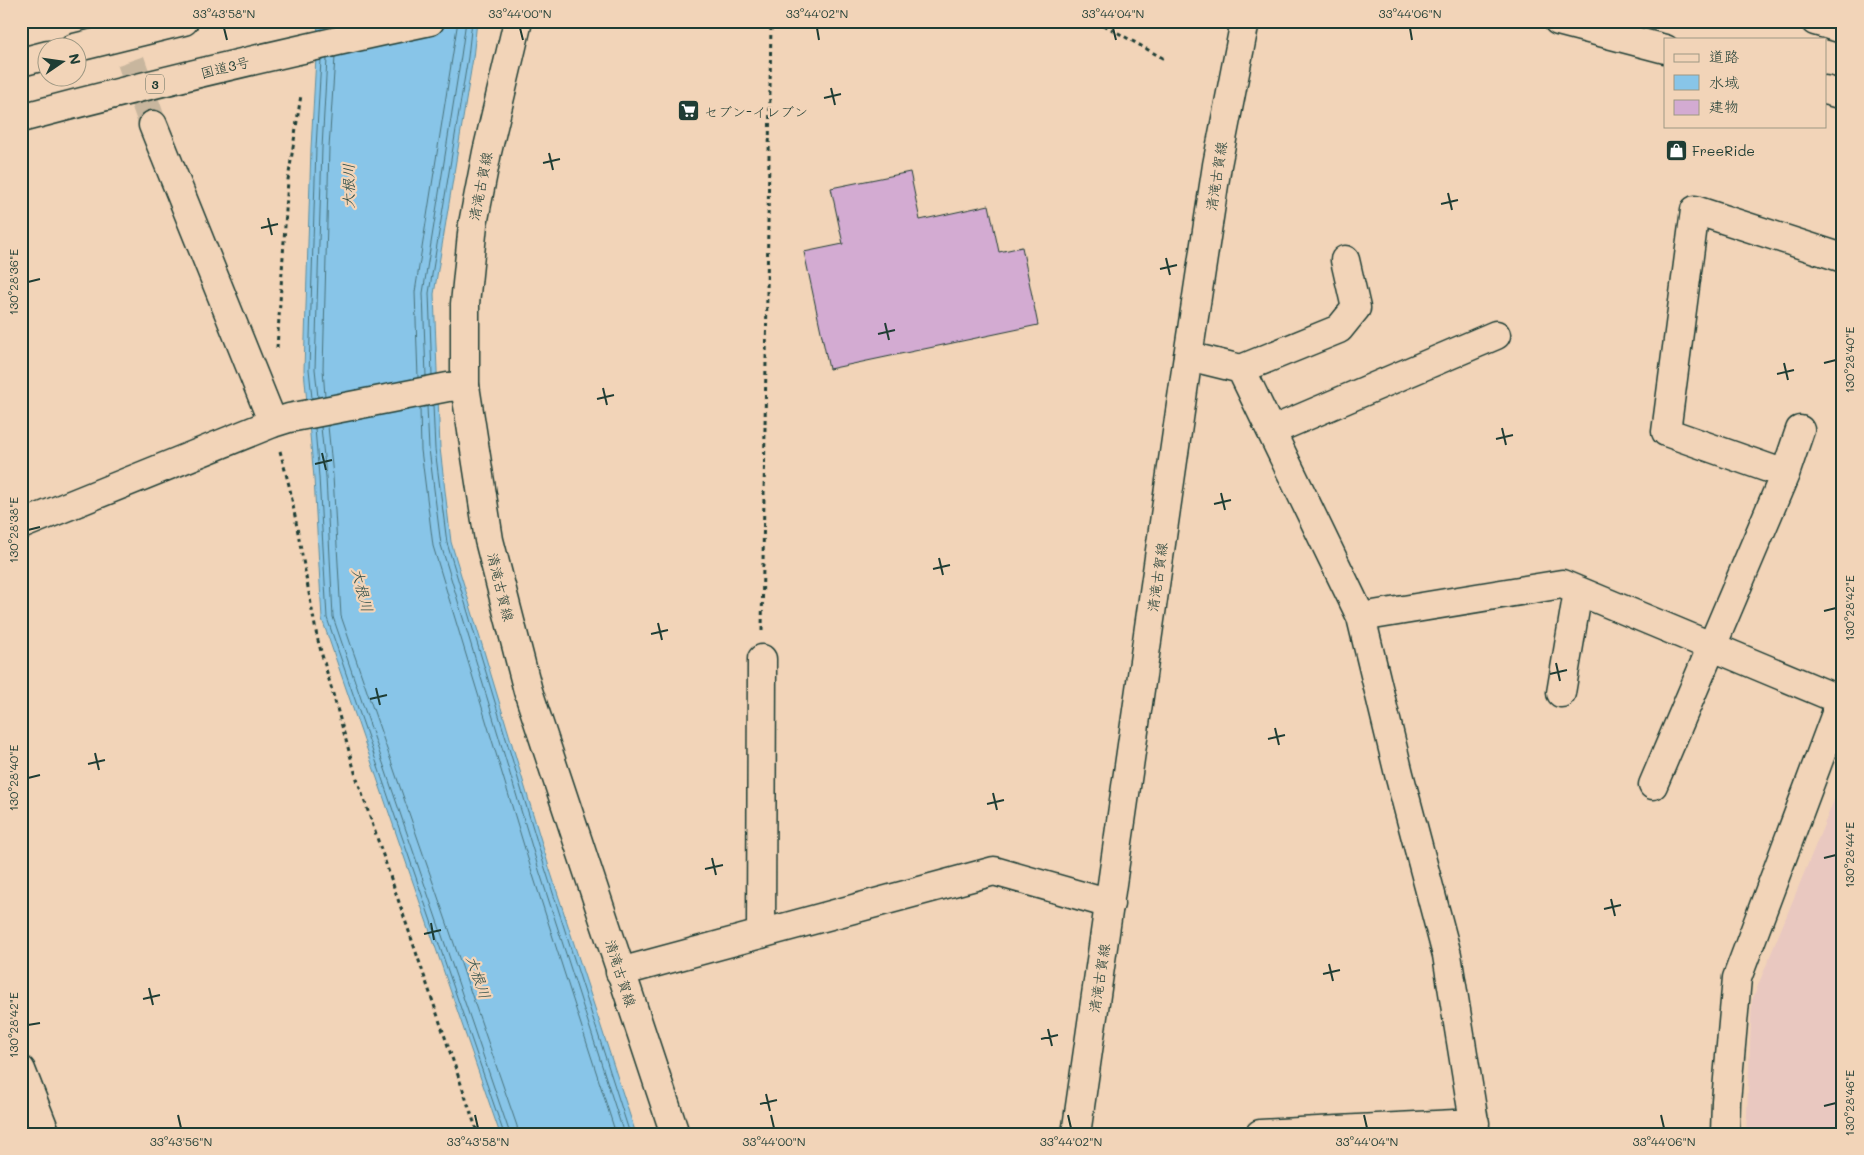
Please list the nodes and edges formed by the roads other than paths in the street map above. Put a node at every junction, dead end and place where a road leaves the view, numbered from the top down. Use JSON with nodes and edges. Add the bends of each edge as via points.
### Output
{"nodes":[{"id":1,"x":184,"y":21,"type":"edge"},
{"id":2,"x":430,"y":21,"type":"edge"},
{"id":3,"x":518,"y":21,"type":"edge"},
{"id":4,"x":1245,"y":21,"type":"edge"},
{"id":5,"x":1558,"y":21,"type":"edge"},
{"id":6,"x":1815,"y":21,"type":"edge"},
{"id":7,"x":1843,"y":29,"type":"edge"},
{"id":8,"x":88,"y":45,"type":"edge"},
{"id":9,"x":1664,"y":49,"type":"edge"},
{"id":10,"x":38,"y":58,"type":"edge"},
{"id":11,"x":21,"y":62,"type":"edge"},
{"id":12,"x":1826,"y":90,"type":"edge"},
{"id":13,"x":1843,"y":95,"type":"edge"},
{"id":14,"x":21,"y":118,"type":"edge"},
{"id":15,"x":153,"y":124,"type":"tunnel mouth"},
{"id":16,"x":1843,"y":258,"type":"edge"},
{"id":17,"x":1345,"y":260,"type":"dead end"},
{"id":18,"x":1496,"y":335,"type":"dead end"},
{"id":19,"x":1188,"y":356,"type":"junction"},
{"id":20,"x":1241,"y":369,"type":"junction"},
{"id":21,"x":456,"y":386,"type":"junction"},
{"id":22,"x":281,"y":420,"type":"junction"},
{"id":23,"x":1271,"y":430,"type":"junction"},
{"id":24,"x":1800,"y":430,"type":"dead end"},
{"id":25,"x":1785,"y":474,"type":"junction"},
{"id":26,"x":21,"y":524,"type":"edge"},
{"id":27,"x":1578,"y":591,"type":"junction"},
{"id":28,"x":1361,"y":617,"type":"junction"},
{"id":29,"x":1712,"y":647,"type":"junction"},
{"id":30,"x":762,"y":659,"type":"road end"},
{"id":31,"x":1560,"y":693,"type":"dead end"},
{"id":32,"x":1842,"y":698,"type":"edge"},
{"id":33,"x":1653,"y":785,"type":"dead end"},
{"id":34,"x":1110,"y":904,"type":"junction"},
{"id":35,"x":761,"y":934,"type":"junction"},
{"id":36,"x":620,"y":972,"type":"junction"},
{"id":37,"x":21,"y":1070,"type":"edge"},
{"id":38,"x":1476,"y":1128,"type":"edge"},
{"id":39,"x":46,"y":1134,"type":"edge"},
{"id":40,"x":675,"y":1134,"type":"edge"},
{"id":41,"x":1076,"y":1134,"type":"edge"},
{"id":42,"x":1260,"y":1134,"type":"edge"},
{"id":43,"x":1725,"y":1134,"type":"edge"}],
"edges":[{"from":1,"to":8,"type":"main road"},
{"from":2,"to":14,"type":"main road","name":"国道3号","number":"3","via":[[290,51]]},
{"from":3,"to":21,"type":"main road","name":"清滝古賀線","via":[[473,224]]},
{"from":4,"to":19,"type":"main road","name":"清滝古賀線","via":[[1217,165]]},
{"from":5,"to":9,"type":"main road"},
{"from":6,"to":7,"type":"main road"},
{"from":10,"to":11,"type":"main road"},
{"from":12,"to":13,"type":"main road"},
{"from":15,"to":22,"type":"main road"},
{"from":16,"to":25,"type":"main road","via":[[1695,210],[1666,432]]},
{"from":17,"to":20,"type":"main road","via":[[1356,308],[1339,329]]},
{"from":18,"to":23,"type":"main road"},
{"from":19,"to":20,"type":"main road"},
{"from":19,"to":34,"type":"main road","name":"清滝古賀線"},
{"from":20,"to":23,"type":"main road"},
{"from":21,"to":22,"type":"main road"},
{"from":21,"to":36,"type":"main road","name":"清滝古賀線","via":[[489,540],[528,691]]},
{"from":22,"to":26,"type":"main road"},
{"from":23,"to":28,"type":"main road"},
{"from":24,"to":25,"type":"main road"},
{"from":25,"to":29,"type":"main road"},
{"from":27,"to":28,"type":"main road","via":[[1562,584]]},
{"from":27,"to":29,"type":"main road"},
{"from":27,"to":31,"type":"main road"},
{"from":28,"to":38,"type":"main road","via":[[1447,955]]},
{"from":29,"to":32,"type":"main road"},
{"from":29,"to":33,"type":"main road"},
{"from":30,"to":35,"type":"main road"},
{"from":32,"to":43,"type":"main road","via":[[1737,978]]},
{"from":34,"to":35,"type":"main road","via":[[994,871]]},
{"from":34,"to":41,"type":"main road","name":"清滝古賀線"},
{"from":35,"to":36,"type":"main road"},
{"from":36,"to":40,"type":"main road","name":"清滝古賀線"},
{"from":37,"to":39,"type":"main road"},
{"from":38,"to":42,"type":"main road"}]}
